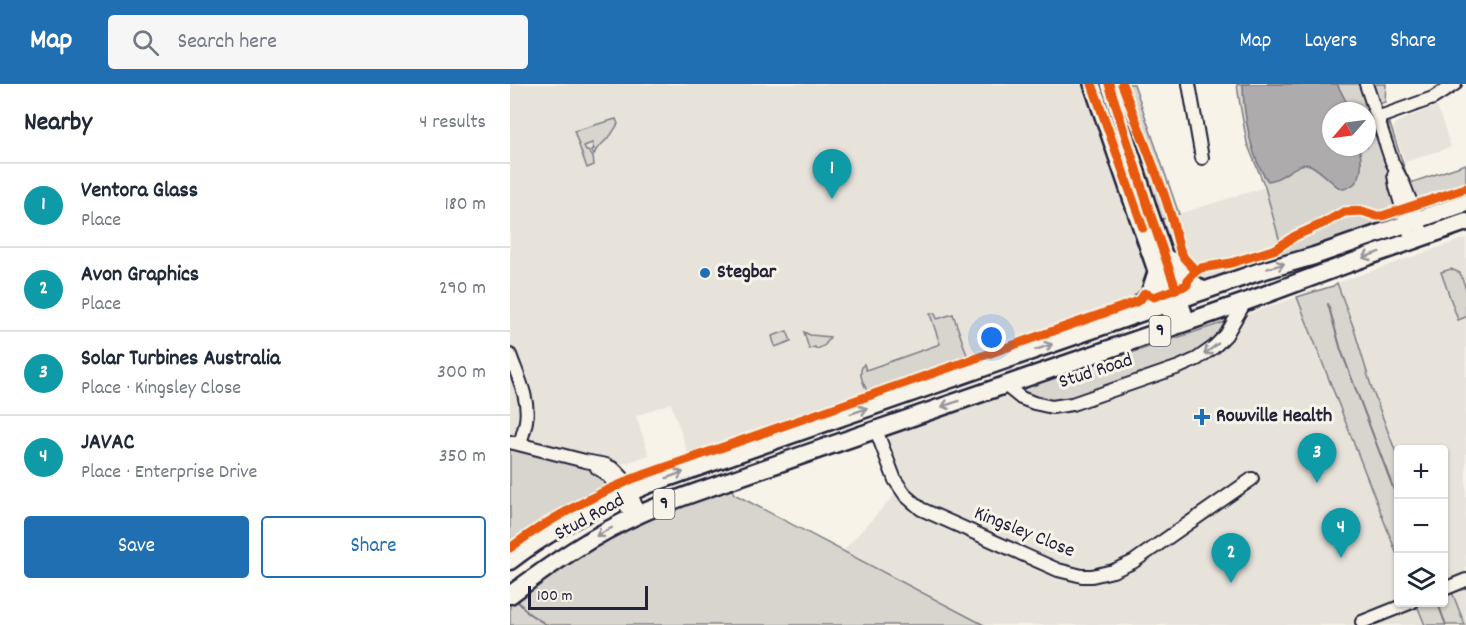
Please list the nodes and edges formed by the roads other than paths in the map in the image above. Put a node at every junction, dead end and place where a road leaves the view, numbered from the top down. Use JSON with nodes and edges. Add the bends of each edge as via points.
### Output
{"nodes":[{"id":1,"x":1092,"y":84,"type":"edge"},
{"id":2,"x":1109,"y":84,"type":"edge"},
{"id":3,"x":1189,"y":84,"type":"edge"},
{"id":4,"x":1365,"y":84,"type":"edge"},
{"id":5,"x":1455,"y":84,"type":"edge"},
{"id":6,"x":1377,"y":118,"type":"junction"},
{"id":7,"x":1202,"y":158,"type":"dead end"},
{"id":8,"x":1466,"y":203,"type":"edge"},
{"id":9,"x":1412,"y":221,"type":"junction"},
{"id":10,"x":1466,"y":222,"type":"edge"},
{"id":11,"x":1418,"y":239,"type":"junction"},
{"id":12,"x":1161,"y":264,"type":"junction"},
{"id":13,"x":1204,"y":291,"type":"junction"},
{"id":14,"x":1174,"y":302,"type":"junction"},
{"id":15,"x":1245,"y":302,"type":"junction"},
{"id":16,"x":1130,"y":317,"type":"junction"},
{"id":17,"x":1181,"y":324,"type":"junction"},
{"id":18,"x":510,"y":355,"type":"edge"},
{"id":19,"x":1005,"y":385,"type":"junction"},
{"id":20,"x":876,"y":430,"type":"junction"},
{"id":21,"x":515,"y":443,"type":"edge"},
{"id":22,"x":1252,"y":479,"type":"dead end"},
{"id":23,"x":626,"y":494,"type":"junction"},
{"id":24,"x":635,"y":516,"type":"junction"},
{"id":25,"x":514,"y":558,"type":"edge"},
{"id":26,"x":1466,"y":580,"type":"edge"},
{"id":27,"x":1448,"y":587,"type":"edge"},
{"id":28,"x":510,"y":595,"type":"edge"},
{"id":29,"x":1401,"y":607,"type":"edge"},
{"id":30,"x":1362,"y":622,"type":"dead end"}],
"edges":[{"from":1,"to":12,"type":"main road"},
{"from":2,"to":12,"type":"main road"},
{"from":3,"to":7,"type":"street"},
{"from":4,"to":6,"type":"street"},
{"from":5,"to":6,"type":"street","via":[[1433,98]]},
{"from":6,"to":9,"type":"street","via":[[1396,187]]},
{"from":8,"to":9,"type":"highway","name":"Stud Road","number":"9"},
{"from":9,"to":11,"type":"street"},
{"from":13,"to":9,"type":"highway","name":"Stud Road","number":"9","one_way":true},
{"from":10,"to":11,"type":"highway","name":"Stud Road","number":"9"},
{"from":11,"to":15,"type":"highway","name":"Stud Road","number":"9","one_way":true},
{"from":12,"to":13,"type":"main road","via":[[1177,263]]},
{"from":12,"to":14,"type":"main road"},
{"from":12,"to":16,"type":"highway","via":[[1149,295]]},
{"from":13,"to":14,"type":"highway","name":"Stud Road","number":"9"},
{"from":14,"to":16,"type":"highway","name":"Stud Road","number":"9"},
{"from":14,"to":17,"type":"main road"},
{"from":15,"to":17,"type":"highway","name":"Stud Road","number":"9"},
{"from":15,"to":19,"type":"street","name":"Stud Road","one_way":true,"via":[[1226,335],[1214,347],[1179,367],[1061,406],[1026,400]]},
{"from":23,"to":16,"type":"highway","name":"Stud Road","number":"9","one_way":true},
{"from":17,"to":19,"type":"highway","name":"Stud Road","number":"9"},
{"from":18,"to":21,"type":"street","via":[[527,411],[527,420]]},
{"from":19,"to":20,"type":"highway","name":"Stud Road","number":"9","one_way":true},
{"from":20,"to":22,"type":"street","name":"Kingsley Close","via":[[895,480],[921,509],[1043,564],[1082,576],[1104,574],[1133,562]]},
{"from":20,"to":24,"type":"highway","name":"Stud Road","number":"9"},
{"from":21,"to":23,"type":"street","via":[[585,461],[605,472]]},
{"from":23,"to":24,"type":"street"},
{"from":23,"to":25,"type":"highway","name":"Stud Road","number":"9","via":[[559,528]]},
{"from":24,"to":28,"type":"highway","name":"Stud Road","number":"9","one_way":true,"via":[[593,538]]},
{"from":26,"to":27,"type":"street"},
{"from":29,"to":30,"type":"street"}]}
